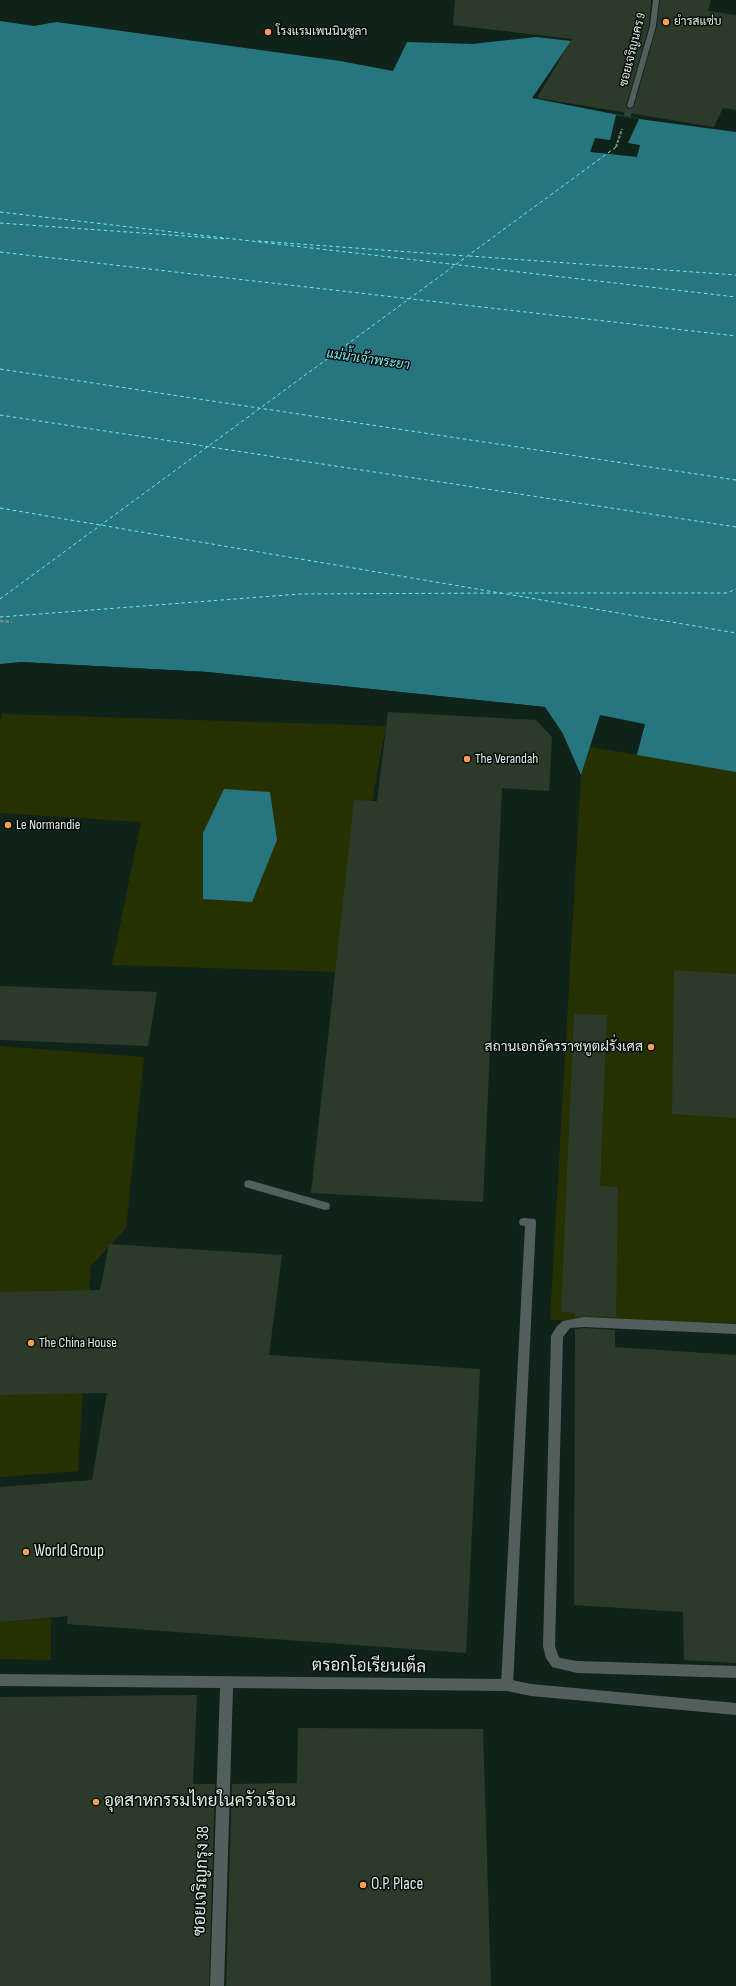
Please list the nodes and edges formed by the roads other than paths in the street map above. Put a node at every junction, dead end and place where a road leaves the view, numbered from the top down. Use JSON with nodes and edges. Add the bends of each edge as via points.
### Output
{"nodes":[{"id":1,"x":656,"y":0,"type":"edge"},
{"id":2,"x":630,"y":106,"type":"tunnel mouth"},
{"id":3,"x":249,"y":1184,"type":"dead end"},
{"id":4,"x":325,"y":1206,"type":"dead end"},
{"id":5,"x":524,"y":1222,"type":"dead end"},
{"id":6,"x":736,"y":1329,"type":"edge"},
{"id":7,"x":736,"y":1672,"type":"edge"},
{"id":8,"x":0,"y":1680,"type":"edge"},
{"id":9,"x":227,"y":1682,"type":"junction"},
{"id":10,"x":507,"y":1685,"type":"junction"},
{"id":11,"x":736,"y":1709,"type":"edge"},
{"id":12,"x":217,"y":1986,"type":"edge"}],
"edges":[{"from":1,"to":2,"type":"street","name":"ซอยเจริญนคร 9","via":[[653,26]]},
{"from":3,"to":4,"type":"street"},
{"from":5,"to":10,"type":"street","via":[[532,1222]]},
{"from":6,"to":7,"type":"street","via":[[584,1322],[567,1324],[561,1329],[557,1336],[549,1646],[556,1663],[577,1667]]},
{"from":8,"to":9,"type":"street","name":"ตรอกโอเรียนเต็ล"},
{"from":9,"to":10,"type":"street","name":"ตรอกโอเรียนเต็ล"},
{"from":9,"to":12,"type":"street","name":"ซอยเจริญกรุง 38"},
{"from":10,"to":11,"type":"street","name":"ตรอกโอเรียนเต็ล","via":[[531,1690]]}]}
